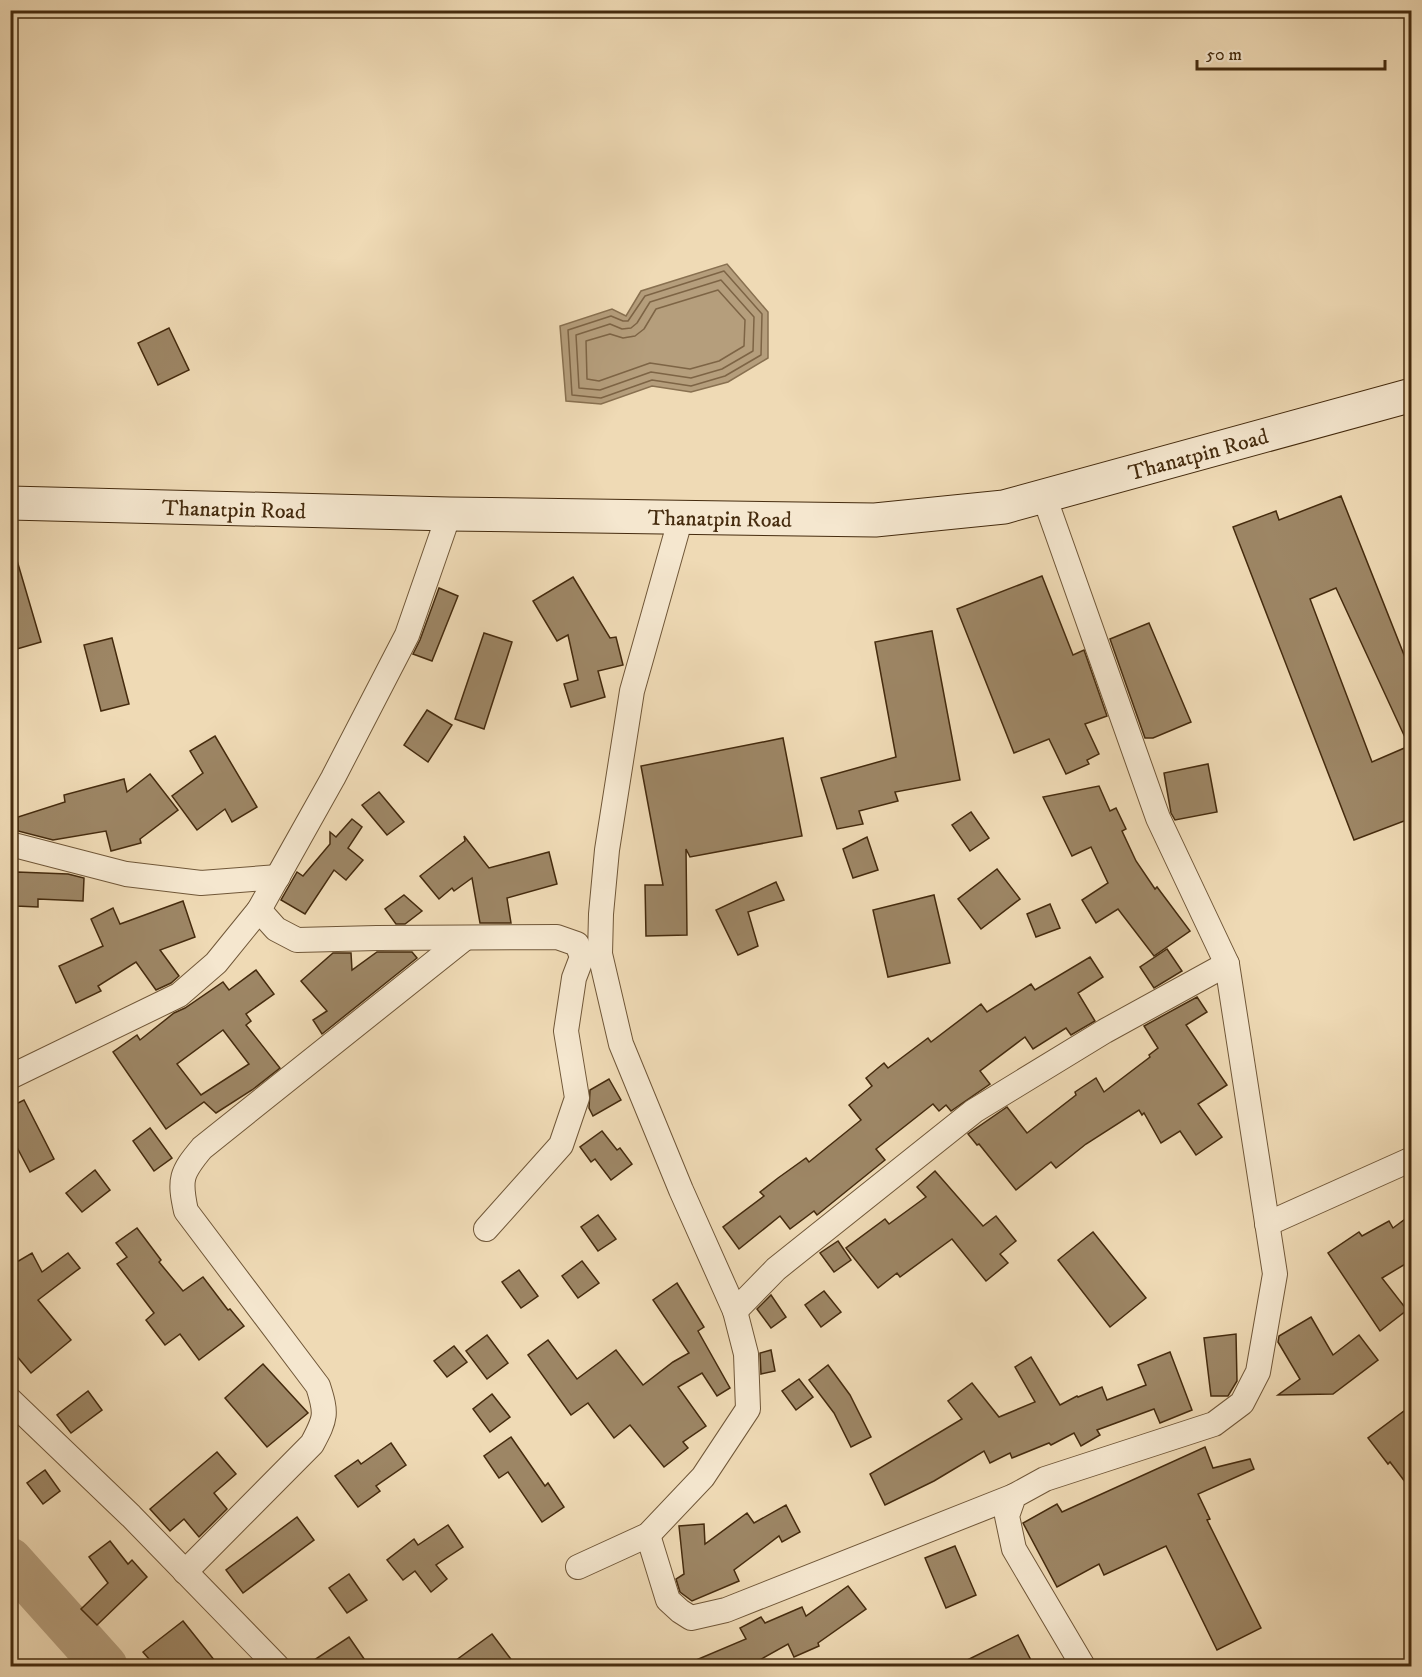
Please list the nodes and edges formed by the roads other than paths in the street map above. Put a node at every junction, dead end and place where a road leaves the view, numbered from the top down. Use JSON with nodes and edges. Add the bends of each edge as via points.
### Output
{"nodes":[{"id":1,"x":1412,"y":395,"type":"edge"},
{"id":2,"x":1044,"y":496,"type":"junction"},
{"id":3,"x":10,"y":503,"type":"edge"},
{"id":4,"x":449,"y":514,"type":"junction"},
{"id":5,"x":681,"y":517,"type":"junction"},
{"id":6,"x":10,"y":844,"type":"edge"},
{"id":7,"x":278,"y":877,"type":"junction"},
{"id":8,"x":259,"y":910,"type":"junction"},
{"id":9,"x":465,"y":938,"type":"junction"},
{"id":10,"x":1227,"y":964,"type":"junction"},
{"id":11,"x":10,"y":1077,"type":"edge"},
{"id":12,"x":1412,"y":1159,"type":"edge"},
{"id":13,"x":1266,"y":1224,"type":"junction"},
{"id":14,"x":486,"y":1228,"type":"dead end"},
{"id":15,"x":735,"y":1311,"type":"junction"},
{"id":16,"x":10,"y":1400,"type":"edge"},
{"id":17,"x":1014,"y":1496,"type":"junction"},
{"id":18,"x":648,"y":1535,"type":"junction"},
{"id":19,"x":578,"y":1567,"type":"dead end"},
{"id":20,"x":185,"y":1572,"type":"junction"},
{"id":21,"x":276,"y":1666,"type":"edge"},
{"id":22,"x":1083,"y":1666,"type":"edge"}],
"edges":[{"from":1,"to":2,"type":"main road","name":"Thanatpin Road"},
{"from":2,"to":5,"type":"main road","name":"Thanatpin Road","via":[[1004,507],[875,520]]},
{"from":2,"to":10,"type":"street","via":[[1158,818]]},
{"from":3,"to":4,"type":"main road","name":"Thanatpin Road"},
{"from":4,"to":5,"type":"main road","name":"Thanatpin Road"},
{"from":4,"to":7,"type":"street","via":[[407,635]]},
{"from":5,"to":15,"type":"street","via":[[632,691],[607,850],[600,954],[621,1044]]},
{"from":6,"to":7,"type":"street","via":[[147,877],[201,883]]},
{"from":7,"to":8,"type":"street"},
{"from":8,"to":9,"type":"street","via":[[276,929],[297,940]]},
{"from":8,"to":11,"type":"street","via":[[216,963],[179,994]]},
{"from":9,"to":14,"type":"street","via":[[557,937],[577,944],[582,957],[574,978],[566,1030],[577,1098],[561,1145]]},
{"from":9,"to":20,"type":"street","via":[[202,1148],[186,1168],[181,1188],[186,1211],[318,1386],[324,1422],[312,1444]]},
{"from":10,"to":13,"type":"street"},
{"from":10,"to":15,"type":"street","via":[[1105,1031],[974,1111],[776,1269]]},
{"from":12,"to":13,"type":"street"},
{"from":13,"to":17,"type":"street","via":[[1275,1274],[1258,1371],[1242,1403],[1214,1424],[1045,1479]]},
{"from":15,"to":18,"type":"street","via":[[746,1354],[748,1409],[704,1477]]},
{"from":16,"to":20,"type":"street"},
{"from":17,"to":18,"type":"street","via":[[726,1610],[691,1618],[668,1600]]},
{"from":17,"to":22,"type":"street","via":[[1007,1516],[1014,1549]]},
{"from":18,"to":19,"type":"street"},
{"from":20,"to":21,"type":"street"}]}
